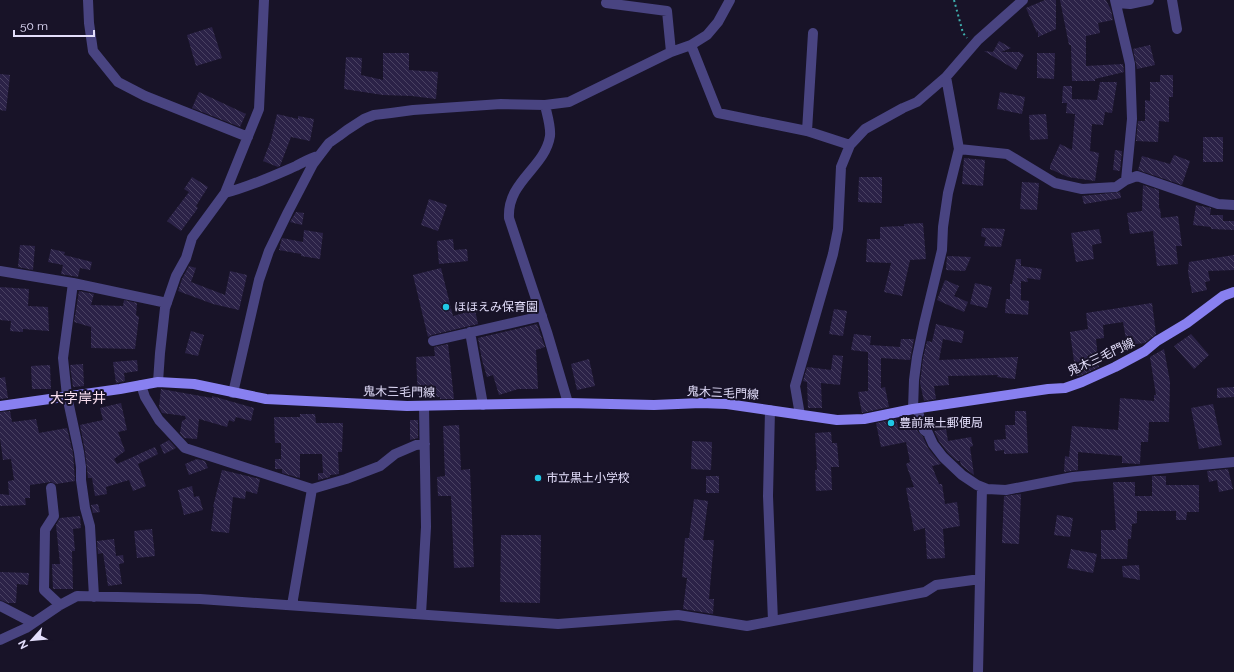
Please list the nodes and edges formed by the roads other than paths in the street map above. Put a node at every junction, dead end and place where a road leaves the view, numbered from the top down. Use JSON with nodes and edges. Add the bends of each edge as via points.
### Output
{"nodes":[{"id":1,"x":88,"y":0,"type":"edge"},
{"id":2,"x":264,"y":0,"type":"edge"},
{"id":3,"x":730,"y":0,"type":"edge"},
{"id":4,"x":1023,"y":0,"type":"edge"},
{"id":5,"x":1149,"y":0,"type":"edge"},
{"id":6,"x":1172,"y":0,"type":"edge"},
{"id":7,"x":1116,"y":1,"type":"edge"},
{"id":8,"x":606,"y":3,"type":"dead end"},
{"id":9,"x":1177,"y":29,"type":"dead end"},
{"id":10,"x":813,"y":33,"type":"dead end"},
{"id":11,"x":691,"y":44,"type":"junction"},
{"id":12,"x":671,"y":52,"type":"junction"},
{"id":13,"x":946,"y":77,"type":"junction"},
{"id":14,"x":546,"y":105,"type":"junction"},
{"id":15,"x":807,"y":130,"type":"junction"},
{"id":16,"x":248,"y":137,"type":"junction"},
{"id":17,"x":850,"y":145,"type":"junction"},
{"id":18,"x":959,"y":149,"type":"junction"},
{"id":19,"x":319,"y":156,"type":"junction"},
{"id":20,"x":1126,"y":180,"type":"junction"},
{"id":21,"x":225,"y":192,"type":"junction"},
{"id":22,"x":1234,"y":205,"type":"edge"},
{"id":23,"x":0,"y":271,"type":"edge"},
{"id":24,"x":73,"y":283,"type":"junction"},
{"id":25,"x":1234,"y":292,"type":"edge"},
{"id":26,"x":167,"y":302,"type":"junction"},
{"id":27,"x":542,"y":316,"type":"junction"},
{"id":28,"x":470,"y":332,"type":"junction"},
{"id":29,"x":433,"y":341,"type":"dead end"},
{"id":30,"x":158,"y":382,"type":"junction"},
{"id":31,"x":141,"y":385,"type":"junction"},
{"id":32,"x":233,"y":393,"type":"junction"},
{"id":33,"x":67,"y":396,"type":"junction"},
{"id":34,"x":568,"y":403,"type":"junction"},
{"id":35,"x":483,"y":405,"type":"junction"},
{"id":36,"x":0,"y":406,"type":"edge"},
{"id":37,"x":424,"y":406,"type":"junction"},
{"id":38,"x":915,"y":409,"type":"junction"},
{"id":39,"x":770,"y":410,"type":"junction"},
{"id":40,"x":800,"y":415,"type":"junction"},
{"id":41,"x":425,"y":444,"type":"junction"},
{"id":42,"x":1234,"y":462,"type":"edge"},
{"id":43,"x":982,"y":487,"type":"junction"},
{"id":44,"x":51,"y":488,"type":"dead end"},
{"id":45,"x":312,"y":489,"type":"junction"},
{"id":46,"x":980,"y":579,"type":"junction"},
{"id":47,"x":94,"y":597,"type":"junction"},
{"id":48,"x":60,"y":605,"type":"junction"},
{"id":49,"x":292,"y":605,"type":"junction"},
{"id":50,"x":0,"y":606,"type":"edge"},
{"id":51,"x":421,"y":614,"type":"junction"},
{"id":52,"x":773,"y":621,"type":"junction"},
{"id":53,"x":33,"y":624,"type":"junction"},
{"id":54,"x":0,"y":640,"type":"edge"},
{"id":55,"x":978,"y":672,"type":"edge"}],
"edges":[{"from":1,"to":16,"type":"street","via":[[93,51],[118,82],[145,96]]},
{"from":2,"to":16,"type":"street","via":[[259,109]]},
{"from":3,"to":11,"type":"street","via":[[718,22],[707,35]]},
{"from":4,"to":13,"type":"street","via":[[974,44]]},
{"from":5,"to":7,"type":"street","via":[[1130,4]]},
{"from":6,"to":9,"type":"street"},
{"from":7,"to":20,"type":"street","via":[[1130,64],[1132,119]]},
{"from":8,"to":12,"type":"street","via":[[667,11]]},
{"from":10,"to":15,"type":"street"},
{"from":11,"to":12,"type":"street"},
{"from":11,"to":15,"type":"street","via":[[718,113]]},
{"from":12,"to":14,"type":"street","via":[[569,102]]},
{"from":13,"to":17,"type":"street","via":[[917,102],[865,129]]},
{"from":13,"to":18,"type":"street"},
{"from":14,"to":19,"type":"street","via":[[501,104],[374,115],[346,130],[329,143]]},
{"from":14,"to":27,"type":"street","via":[[550,127],[548,143],[538,162],[519,183],[509,211],[510,223]]},
{"from":15,"to":17,"type":"street"},
{"from":16,"to":21,"type":"street"},
{"from":17,"to":40,"type":"street","via":[[841,167],[838,229],[833,254],[795,386]]},
{"from":18,"to":20,"type":"street","via":[[1007,154],[1055,183],[1082,189],[1116,187]]},
{"from":18,"to":38,"type":"street","via":[[942,227],[942,250],[917,357],[914,380]]},
{"from":19,"to":21,"type":"street","via":[[239,189]]},
{"from":19,"to":32,"type":"street","via":[[269,251],[259,280]]},
{"from":20,"to":22,"type":"street","via":[[1137,176],[1218,204]]},
{"from":21,"to":26,"type":"street","via":[[192,238]]},
{"from":23,"to":24,"type":"street"},
{"from":24,"to":26,"type":"street"},
{"from":24,"to":33,"type":"street","via":[[63,358]]},
{"from":25,"to":38,"type":"main road","name":"鬼木三毛門線","via":[[1223,296],[1145,351],[1082,382],[1065,388]]},
{"from":26,"to":30,"type":"street"},
{"from":27,"to":28,"type":"street"},
{"from":27,"to":34,"type":"street"},
{"from":28,"to":29,"type":"street"},
{"from":28,"to":35,"type":"street"},
{"from":30,"to":31,"type":"main road","name":"鬼木三毛門線"},
{"from":30,"to":32,"type":"main road","name":"鬼木三毛門線","via":[[194,384]]},
{"from":31,"to":33,"type":"main road","name":"鬼木三毛門線"},
{"from":31,"to":45,"type":"street","via":[[159,420],[186,448]]},
{"from":32,"to":37,"type":"main road","name":"鬼木三毛門線","via":[[266,399]]},
{"from":33,"to":36,"type":"main road","name":"鬼木三毛門線"},
{"from":33,"to":47,"type":"street","via":[[79,452],[84,508],[90,526]]},
{"from":34,"to":35,"type":"main road","name":"鬼木三毛門線"},
{"from":34,"to":39,"type":"main road","name":"鬼木三毛門線","via":[[701,403]]},
{"from":35,"to":37,"type":"main road","name":"鬼木三毛門線"},
{"from":37,"to":41,"type":"street"},
{"from":38,"to":40,"type":"main road","name":"鬼木三毛門線","via":[[864,419],[837,420]]},
{"from":38,"to":43,"type":"street","via":[[924,430],[943,457],[962,476]]},
{"from":39,"to":40,"type":"main road","name":"鬼木三毛門線"},
{"from":39,"to":52,"type":"street","via":[[768,496]]},
{"from":41,"to":45,"type":"street","via":[[395,454],[380,466]]},
{"from":41,"to":51,"type":"street","via":[[426,527]]},
{"from":42,"to":43,"type":"street","via":[[1073,477],[1006,490]]},
{"from":43,"to":46,"type":"street"},
{"from":44,"to":48,"type":"street","via":[[54,516],[45,530],[44,590]]},
{"from":45,"to":49,"type":"street"},
{"from":46,"to":52,"type":"street","via":[[936,585],[925,592]]},
{"from":46,"to":55,"type":"street"},
{"from":47,"to":48,"type":"street","via":[[77,596]]},
{"from":47,"to":49,"type":"street","via":[[200,599]]},
{"from":48,"to":53,"type":"street"},
{"from":49,"to":51,"type":"street"},
{"from":50,"to":53,"type":"street"},
{"from":51,"to":52,"type":"street","via":[[558,624],[678,615],[747,626]]},
{"from":53,"to":54,"type":"street"}]}
